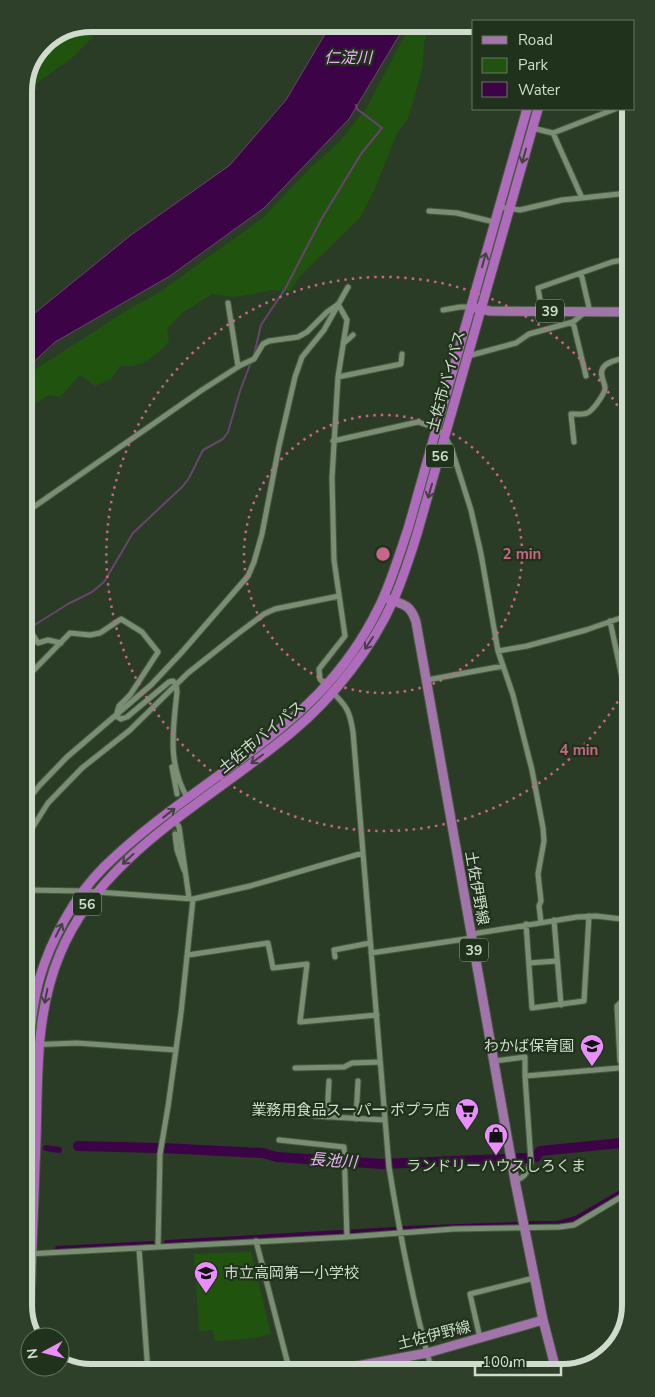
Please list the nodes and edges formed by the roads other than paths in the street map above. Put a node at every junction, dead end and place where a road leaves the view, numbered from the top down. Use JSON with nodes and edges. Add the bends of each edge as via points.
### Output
{"nodes":[{"id":1,"x":527,"y":110,"type":"edge"},
{"id":2,"x":538,"y":110,"type":"edge"},
{"id":3,"x":613,"y":110,"type":"edge"},
{"id":4,"x":522,"y":125,"type":"junction"},
{"id":5,"x":532,"y":128,"type":"junction"},
{"id":6,"x":553,"y":134,"type":"junction"},
{"id":7,"x":622,"y":193,"type":"edge"},
{"id":8,"x":582,"y":198,"type":"junction"},
{"id":9,"x":499,"y":207,"type":"junction"},
{"id":10,"x":508,"y":209,"type":"junction"},
{"id":11,"x":429,"y":211,"type":"dead end"},
{"id":12,"x":494,"y":222,"type":"junction"},
{"id":13,"x":622,"y":260,"type":"edge"},
{"id":14,"x":581,"y":273,"type":"junction"},
{"id":15,"x":348,"y":287,"type":"dead end"},
{"id":16,"x":228,"y":303,"type":"dead end"},
{"id":17,"x":338,"y":304,"type":"junction"},
{"id":18,"x":471,"y":307,"type":"junction"},
{"id":19,"x":443,"y":310,"type":"dead end"},
{"id":20,"x":481,"y":310,"type":"junction"},
{"id":21,"x":542,"y":311,"type":"junction"},
{"id":22,"x":588,"y":312,"type":"junction"},
{"id":23,"x":622,"y":312,"type":"edge"},
{"id":24,"x":573,"y":322,"type":"junction"},
{"id":25,"x":353,"y":336,"type":"dead end"},
{"id":26,"x":343,"y":343,"type":"junction"},
{"id":27,"x":402,"y":354,"type":"dead end"},
{"id":28,"x":468,"y":356,"type":"junction"},
{"id":29,"x":622,"y":359,"type":"edge"},
{"id":30,"x":238,"y":366,"type":"junction"},
{"id":31,"x":586,"y":376,"type":"dead end"},
{"id":32,"x":338,"y":377,"type":"junction"},
{"id":33,"x":436,"y":428,"type":"junction"},
{"id":34,"x":445,"y":436,"type":"junction"},
{"id":35,"x":333,"y":441,"type":"junction"},
{"id":36,"x":574,"y":442,"type":"dead end"},
{"id":37,"x":33,"y":508,"type":"edge"},
{"id":38,"x":339,"y":596,"type":"junction"},
{"id":39,"x":384,"y":597,"type":"junction"},
{"id":40,"x":393,"y":601,"type":"junction"},
{"id":41,"x":622,"y":618,"type":"edge"},
{"id":42,"x":610,"y":621,"type":"junction"},
{"id":43,"x":33,"y":635,"type":"edge"},
{"id":44,"x":61,"y":642,"type":"junction"},
{"id":45,"x":498,"y":651,"type":"junction"},
{"id":46,"x":503,"y":666,"type":"junction"},
{"id":47,"x":33,"y":671,"type":"edge"},
{"id":48,"x":622,"y":677,"type":"edge"},
{"id":49,"x":427,"y":680,"type":"junction"},
{"id":50,"x":176,"y":684,"type":"junction"},
{"id":51,"x":329,"y":689,"type":"junction"},
{"id":52,"x":116,"y":716,"type":"junction"},
{"id":53,"x":172,"y":750,"type":"junction"},
{"id":54,"x":32,"y":794,"type":"edge"},
{"id":55,"x":177,"y":794,"type":"dead end"},
{"id":56,"x":188,"y":799,"type":"junction"},
{"id":57,"x":175,"y":821,"type":"junction"},
{"id":58,"x":32,"y":828,"type":"edge"},
{"id":59,"x":175,"y":834,"type":"tunnel mouth"},
{"id":60,"x":363,"y":853,"type":"junction"},
{"id":61,"x":187,"y":877,"type":"junction"},
{"id":62,"x":32,"y":890,"type":"edge"},
{"id":63,"x":84,"y":891,"type":"junction"},
{"id":64,"x":95,"y":893,"type":"junction"},
{"id":65,"x":191,"y":898,"type":"junction"},
{"id":66,"x":589,"y":916,"type":"junction"},
{"id":67,"x":622,"y":919,"type":"edge"},
{"id":68,"x":554,"y":920,"type":"junction"},
{"id":69,"x":541,"y":922,"type":"junction"},
{"id":70,"x":526,"y":924,"type":"junction"},
{"id":71,"x":472,"y":936,"type":"junction"},
{"id":72,"x":370,"y":943,"type":"junction"},
{"id":73,"x":371,"y":953,"type":"junction"},
{"id":74,"x":188,"y":955,"type":"junction"},
{"id":75,"x":335,"y":957,"type":"dead end"},
{"id":76,"x":557,"y":961,"type":"junction"},
{"id":77,"x":529,"y":963,"type":"junction"},
{"id":78,"x":622,"y":1003,"type":"edge"},
{"id":79,"x":561,"y":1005,"type":"junction"},
{"id":80,"x":525,"y":1008,"type":"dead end"},
{"id":81,"x":532,"y":1008,"type":"junction"},
{"id":82,"x":377,"y":1015,"type":"junction"},
{"id":83,"x":32,"y":1017,"type":"edge"},
{"id":84,"x":39,"y":1044,"type":"junction"},
{"id":85,"x":32,"y":1045,"type":"edge"},
{"id":86,"x":176,"y":1050,"type":"junction"},
{"id":87,"x":494,"y":1061,"type":"junction"},
{"id":88,"x":380,"y":1062,"type":"junction"},
{"id":89,"x":622,"y":1065,"type":"joint"},
{"id":90,"x":295,"y":1068,"type":"dead end"},
{"id":91,"x":525,"y":1076,"type":"junction"},
{"id":92,"x":329,"y":1081,"type":"dead end"},
{"id":93,"x":358,"y":1081,"type":"dead end"},
{"id":94,"x":314,"y":1116,"type":"dead end"},
{"id":95,"x":327,"y":1117,"type":"junction"},
{"id":96,"x":356,"y":1119,"type":"junction"},
{"id":97,"x":385,"y":1120,"type":"junction"},
{"id":98,"x":279,"y":1140,"type":"dead end"},
{"id":99,"x":515,"y":1181,"type":"junction"},
{"id":100,"x":32,"y":1189,"type":"edge"},
{"id":101,"x":622,"y":1196,"type":"edge"},
{"id":102,"x":524,"y":1228,"type":"junction"},
{"id":103,"x":400,"y":1233,"type":"junction"},
{"id":104,"x":347,"y":1235,"type":"junction"},
{"id":105,"x":256,"y":1241,"type":"junction"},
{"id":106,"x":158,"y":1247,"type":"junction"},
{"id":107,"x":140,"y":1248,"type":"junction"},
{"id":108,"x":32,"y":1254,"type":"edge"},
{"id":109,"x":534,"y":1278,"type":"junction"},
{"id":110,"x":543,"y":1320,"type":"junction"},
{"id":111,"x":480,"y":1338,"type":"junction"},
{"id":112,"x":427,"y":1353,"type":"junction"},
{"id":113,"x":147,"y":1364,"type":"edge"},
{"id":114,"x":288,"y":1364,"type":"edge"},
{"id":115,"x":368,"y":1364,"type":"edge"},
{"id":116,"x":430,"y":1364,"type":"edge"},
{"id":117,"x":554,"y":1364,"type":"edge"}],
"edges":[{"from":1,"to":4,"type":"highway","name":"土佐市バイパス","number":"56"},
{"from":2,"to":5,"type":"highway","name":"土佐市バイパス","number":"56"},
{"from":3,"to":6,"type":"street"},
{"from":4,"to":5,"type":"street"},
{"from":4,"to":9,"type":"highway","name":"土佐市バイパス","number":"56"},
{"from":5,"to":6,"type":"street"},
{"from":5,"to":10,"type":"highway","name":"土佐市バイパス","number":"56","one_way":true},
{"from":6,"to":8,"type":"street"},
{"from":7,"to":8,"type":"street"},
{"from":8,"to":10,"type":"street","via":[[520,210]]},
{"from":9,"to":10,"type":"street"},
{"from":9,"to":12,"type":"highway","name":"土佐市バイパス","number":"56"},
{"from":10,"to":20,"type":"highway","name":"土佐市バイパス","number":"56"},
{"from":11,"to":12,"type":"street","via":[[457,213]]},
{"from":18,"to":12,"type":"highway","name":"土佐市バイパス","number":"56","one_way":true},
{"from":13,"to":14,"type":"street"},
{"from":14,"to":21,"type":"street","via":[[538,288]]},
{"from":14,"to":22,"type":"street"},
{"from":15,"to":17,"type":"street"},
{"from":16,"to":30,"type":"street"},
{"from":17,"to":26,"type":"street","via":[[347,320]]},
{"from":17,"to":30,"type":"street","via":[[298,338],[269,341],[251,361]]},
{"from":17,"to":52,"type":"street","via":[[324,330],[302,357],[295,377],[262,534],[248,576],[151,686]]},
{"from":18,"to":19,"type":"street"},
{"from":18,"to":20,"type":"main road","number":"39"},
{"from":18,"to":33,"type":"highway","name":"土佐市バイパス","number":"56"},
{"from":20,"to":21,"type":"main road","number":"39"},
{"from":20,"to":28,"type":"highway","name":"土佐市バイパス","number":"56"},
{"from":21,"to":22,"type":"main road","number":"39"},
{"from":22,"to":23,"type":"main road","number":"39"},
{"from":22,"to":24,"type":"street"},
{"from":24,"to":28,"type":"street"},
{"from":24,"to":31,"type":"street"},
{"from":25,"to":26,"type":"street"},
{"from":26,"to":32,"type":"street"},
{"from":27,"to":32,"type":"street","via":[[402,364]]},
{"from":28,"to":34,"type":"highway","name":"土佐市バイパス","number":"56"},
{"from":29,"to":36,"type":"street","via":[[603,368],[604,392],[591,410],[572,414]]},
{"from":30,"to":37,"type":"street"},
{"from":32,"to":35,"type":"street"},
{"from":33,"to":34,"type":"street"},
{"from":33,"to":35,"type":"street","via":[[418,422]]},
{"from":33,"to":39,"type":"highway","name":"土佐市バイパス","number":"56","via":[[408,529]]},
{"from":34,"to":40,"type":"highway","name":"土佐市バイパス","number":"56","one_way":true,"via":[[417,534]]},
{"from":34,"to":45,"type":"street","via":[[471,510]]},
{"from":35,"to":38,"type":"street","via":[[334,560]]},
{"from":38,"to":50,"type":"street","via":[[264,614]]},
{"from":38,"to":51,"type":"street","via":[[345,636],[319,670],[320,679]]},
{"from":39,"to":40,"type":"main road","name":"土佐伊野線","number":"39"},
{"from":39,"to":51,"type":"highway","name":"土佐市バイパス","number":"56"},
{"from":40,"to":49,"type":"main road","name":"土佐伊野線","number":"39","via":[[408,607],[413,613]]},
{"from":40,"to":51,"type":"highway","name":"土佐市バイパス","number":"56","one_way":true,"via":[[374,636]]},
{"from":41,"to":42,"type":"street"},
{"from":42,"to":45,"type":"street","via":[[562,637]]},
{"from":42,"to":48,"type":"street"},
{"from":43,"to":44,"type":"street","via":[[38,643],[48,640]]},
{"from":44,"to":47,"type":"street"},
{"from":44,"to":52,"type":"street","via":[[70,634],[90,636],[100,633],[121,619],[142,632],[157,648],[156,656],[119,706]]},
{"from":45,"to":46,"type":"street"},
{"from":46,"to":49,"type":"street"},
{"from":46,"to":69,"type":"street","via":[[532,770],[543,828],[538,874]]},
{"from":49,"to":71,"type":"main road","name":"土佐伊野線","number":"39"},
{"from":50,"to":52,"type":"street","via":[[170,682],[127,716],[121,719]]},
{"from":50,"to":53,"type":"street"},
{"from":50,"to":58,"type":"street","via":[[130,730],[69,781],[48,803]]},
{"from":51,"to":56,"type":"highway","name":"土佐市バイパス","number":"56"},
{"from":51,"to":57,"type":"highway","name":"土佐市バイパス","number":"56","one_way":true,"via":[[294,731]]},
{"from":51,"to":60,"type":"street","via":[[344,703],[350,718]]},
{"from":52,"to":54,"type":"street","via":[[67,757]]},
{"from":53,"to":55,"type":"street","via":[[170,759]]},
{"from":53,"to":56,"type":"street"},
{"from":63,"to":56,"type":"highway","name":"土佐市バイパス","number":"56","one_way":true,"via":[[103,868],[132,842]]},
{"from":57,"to":61,"type":"street","via":[[179,827]]},
{"from":57,"to":64,"type":"highway","name":"土佐市バイパス","number":"56","one_way":true,"via":[[137,851]]},
{"from":59,"to":61,"type":"street"},
{"from":60,"to":65,"type":"street","via":[[250,886]]},
{"from":60,"to":72,"type":"street"},
{"from":61,"to":65,"type":"street"},
{"from":62,"to":63,"type":"street"},
{"from":63,"to":64,"type":"street"},
{"from":83,"to":63,"type":"highway","name":"土佐市バイパス","number":"56","one_way":true,"via":[[49,951]]},
{"from":64,"to":65,"type":"street"},
{"from":64,"to":84,"type":"highway","name":"土佐市バイパス","number":"56","one_way":true,"via":[[71,930],[52,975]]},
{"from":65,"to":74,"type":"street"},
{"from":66,"to":67,"type":"street"},
{"from":66,"to":68,"type":"street"},
{"from":66,"to":79,"type":"street","via":[[584,1001]]},
{"from":68,"to":69,"type":"street"},
{"from":68,"to":76,"type":"street"},
{"from":69,"to":70,"type":"street"},
{"from":70,"to":71,"type":"street"},
{"from":70,"to":77,"type":"street"},
{"from":71,"to":73,"type":"street"},
{"from":71,"to":87,"type":"main road","name":"土佐伊野線","number":"39"},
{"from":72,"to":73,"type":"street"},
{"from":72,"to":75,"type":"street","via":[[334,950]]},
{"from":73,"to":82,"type":"street"},
{"from":74,"to":82,"type":"street","via":[[268,943],[272,968],[307,964],[300,1022]]},
{"from":74,"to":86,"type":"street"},
{"from":76,"to":77,"type":"street"},
{"from":76,"to":79,"type":"street"},
{"from":77,"to":81,"type":"street"},
{"from":78,"to":89,"type":"street","via":[[617,1006]]},
{"from":79,"to":81,"type":"street"},
{"from":80,"to":81,"type":"street"},
{"from":82,"to":88,"type":"street"},
{"from":84,"to":85,"type":"street"},
{"from":84,"to":86,"type":"street","via":[[77,1043]]},
{"from":84,"to":100,"type":"highway","name":"土佐市バイパス","number":"56"},
{"from":86,"to":106,"type":"street","via":[[160,1154]]},
{"from":87,"to":91,"type":"street","via":[[525,1057]]},
{"from":87,"to":99,"type":"main road","name":"土佐伊野線","number":"39"},
{"from":88,"to":90,"type":"street"},
{"from":88,"to":97,"type":"street"},
{"from":89,"to":91,"type":"street","via":[[619,1068]]},
{"from":91,"to":99,"type":"street","via":[[531,1162],[523,1178]]},
{"from":92,"to":95,"type":"street"},
{"from":93,"to":96,"type":"street"},
{"from":94,"to":95,"type":"street"},
{"from":95,"to":96,"type":"street"},
{"from":96,"to":97,"type":"street"},
{"from":97,"to":103,"type":"street"},
{"from":98,"to":104,"type":"street","via":[[344,1147]]},
{"from":99,"to":102,"type":"main road","name":"土佐伊野線","number":"39"},
{"from":101,"to":102,"type":"street","via":[[574,1225]]},
{"from":102,"to":103,"type":"street"},
{"from":102,"to":109,"type":"main road","name":"土佐伊野線","number":"39"},
{"from":103,"to":104,"type":"street"},
{"from":103,"to":112,"type":"street"},
{"from":104,"to":105,"type":"street"},
{"from":105,"to":106,"type":"street"},
{"from":105,"to":114,"type":"street"},
{"from":106,"to":107,"type":"street"},
{"from":107,"to":108,"type":"street"},
{"from":107,"to":113,"type":"street"},
{"from":109,"to":110,"type":"main road","name":"土佐伊野線","number":"39"},
{"from":109,"to":111,"type":"street","via":[[470,1294]]},
{"from":110,"to":111,"type":"main road","name":"土佐伊野線"},
{"from":110,"to":117,"type":"main road","name":"土佐伊野線","number":"39"},
{"from":111,"to":112,"type":"main road","name":"土佐伊野線"},
{"from":112,"to":115,"type":"main road","name":"土佐伊野線"},
{"from":112,"to":116,"type":"street"}]}
